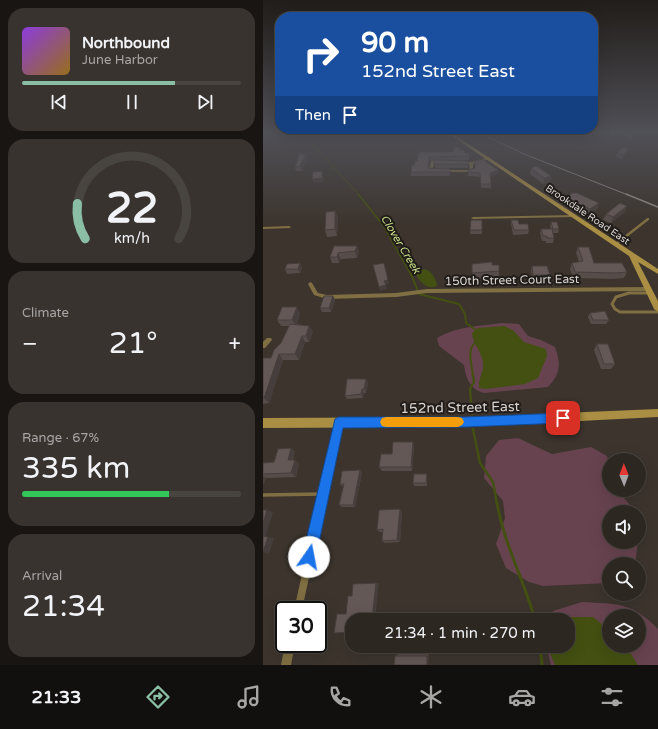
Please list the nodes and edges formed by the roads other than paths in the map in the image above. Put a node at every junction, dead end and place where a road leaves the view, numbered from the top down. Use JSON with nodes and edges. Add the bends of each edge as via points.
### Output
{"nodes":[{"id":1,"x":432,"y":163,"type":"edge"},
{"id":2,"x":471,"y":163,"type":"edge"},
{"id":3,"x":496,"y":163,"type":"edge"},
{"id":4,"x":575,"y":216,"type":"junction"},
{"id":5,"x":473,"y":218,"type":"edge"},
{"id":6,"x":648,"y":219,"type":"dead end"},
{"id":7,"x":289,"y":227,"type":"dead end"},
{"id":8,"x":263,"y":228,"type":"edge"},
{"id":9,"x":616,"y":244,"type":"junction"},
{"id":10,"x":632,"y":255,"type":"junction"},
{"id":11,"x":657,"y":271,"type":"edge"},
{"id":12,"x":642,"y":277,"type":"junction"},
{"id":13,"x":310,"y":284,"type":"dead end"},
{"id":14,"x":649,"y":291,"type":"junction"},
{"id":15,"x":658,"y":309,"type":"edge"},
{"id":16,"x":658,"y":312,"type":"edge"},
{"id":17,"x":269,"y":340,"type":"dead end"},
{"id":18,"x":263,"y":346,"type":"edge"},
{"id":19,"x":658,"y":413,"type":"edge"},
{"id":20,"x":339,"y":422,"type":"junction"},
{"id":21,"x":263,"y":423,"type":"edge"},
{"id":22,"x":323,"y":494,"type":"junction"},
{"id":23,"x":263,"y":495,"type":"edge"},
{"id":24,"x":300,"y":601,"type":"edge"},
{"id":25,"x":288,"y":653,"type":"edge"},
{"id":26,"x":286,"y":665,"type":"edge"}],
"edges":[{"from":1,"to":2,"type":"street","via":[[431,171],[472,171]]},
{"from":3,"to":4,"type":"main road","name":"Brookdale Road East"},
{"from":4,"to":5,"type":"street"},
{"from":4,"to":9,"type":"main road","name":"Brookdale Road East"},
{"from":6,"to":9,"type":"lane"},
{"from":7,"to":8,"type":"street"},
{"from":9,"to":10,"type":"main road","name":"Brookdale Road East"},
{"from":10,"to":11,"type":"main road","name":"Brookdale Road East"},
{"from":10,"to":12,"type":"main road"},
{"from":11,"to":12,"type":"main road"},
{"from":12,"to":14,"type":"main road"},
{"from":13,"to":14,"type":"street","name":"150th Street Court East","via":[[316,294],[327,297],[396,295],[427,291]]},
{"from":14,"to":15,"type":"main road"},
{"from":14,"to":16,"type":"lane","via":[[623,294],[616,297],[612,304],[620,312]]},
{"from":17,"to":18,"type":"street"},
{"from":19,"to":20,"type":"main road","name":"152nd Street East","via":[[472,422]]},
{"from":20,"to":21,"type":"main road","name":"152nd Street East"},
{"from":20,"to":22,"type":"street"},
{"from":22,"to":23,"type":"lane"},
{"from":22,"to":24,"type":"street"},
{"from":25,"to":26,"type":"street"}]}
